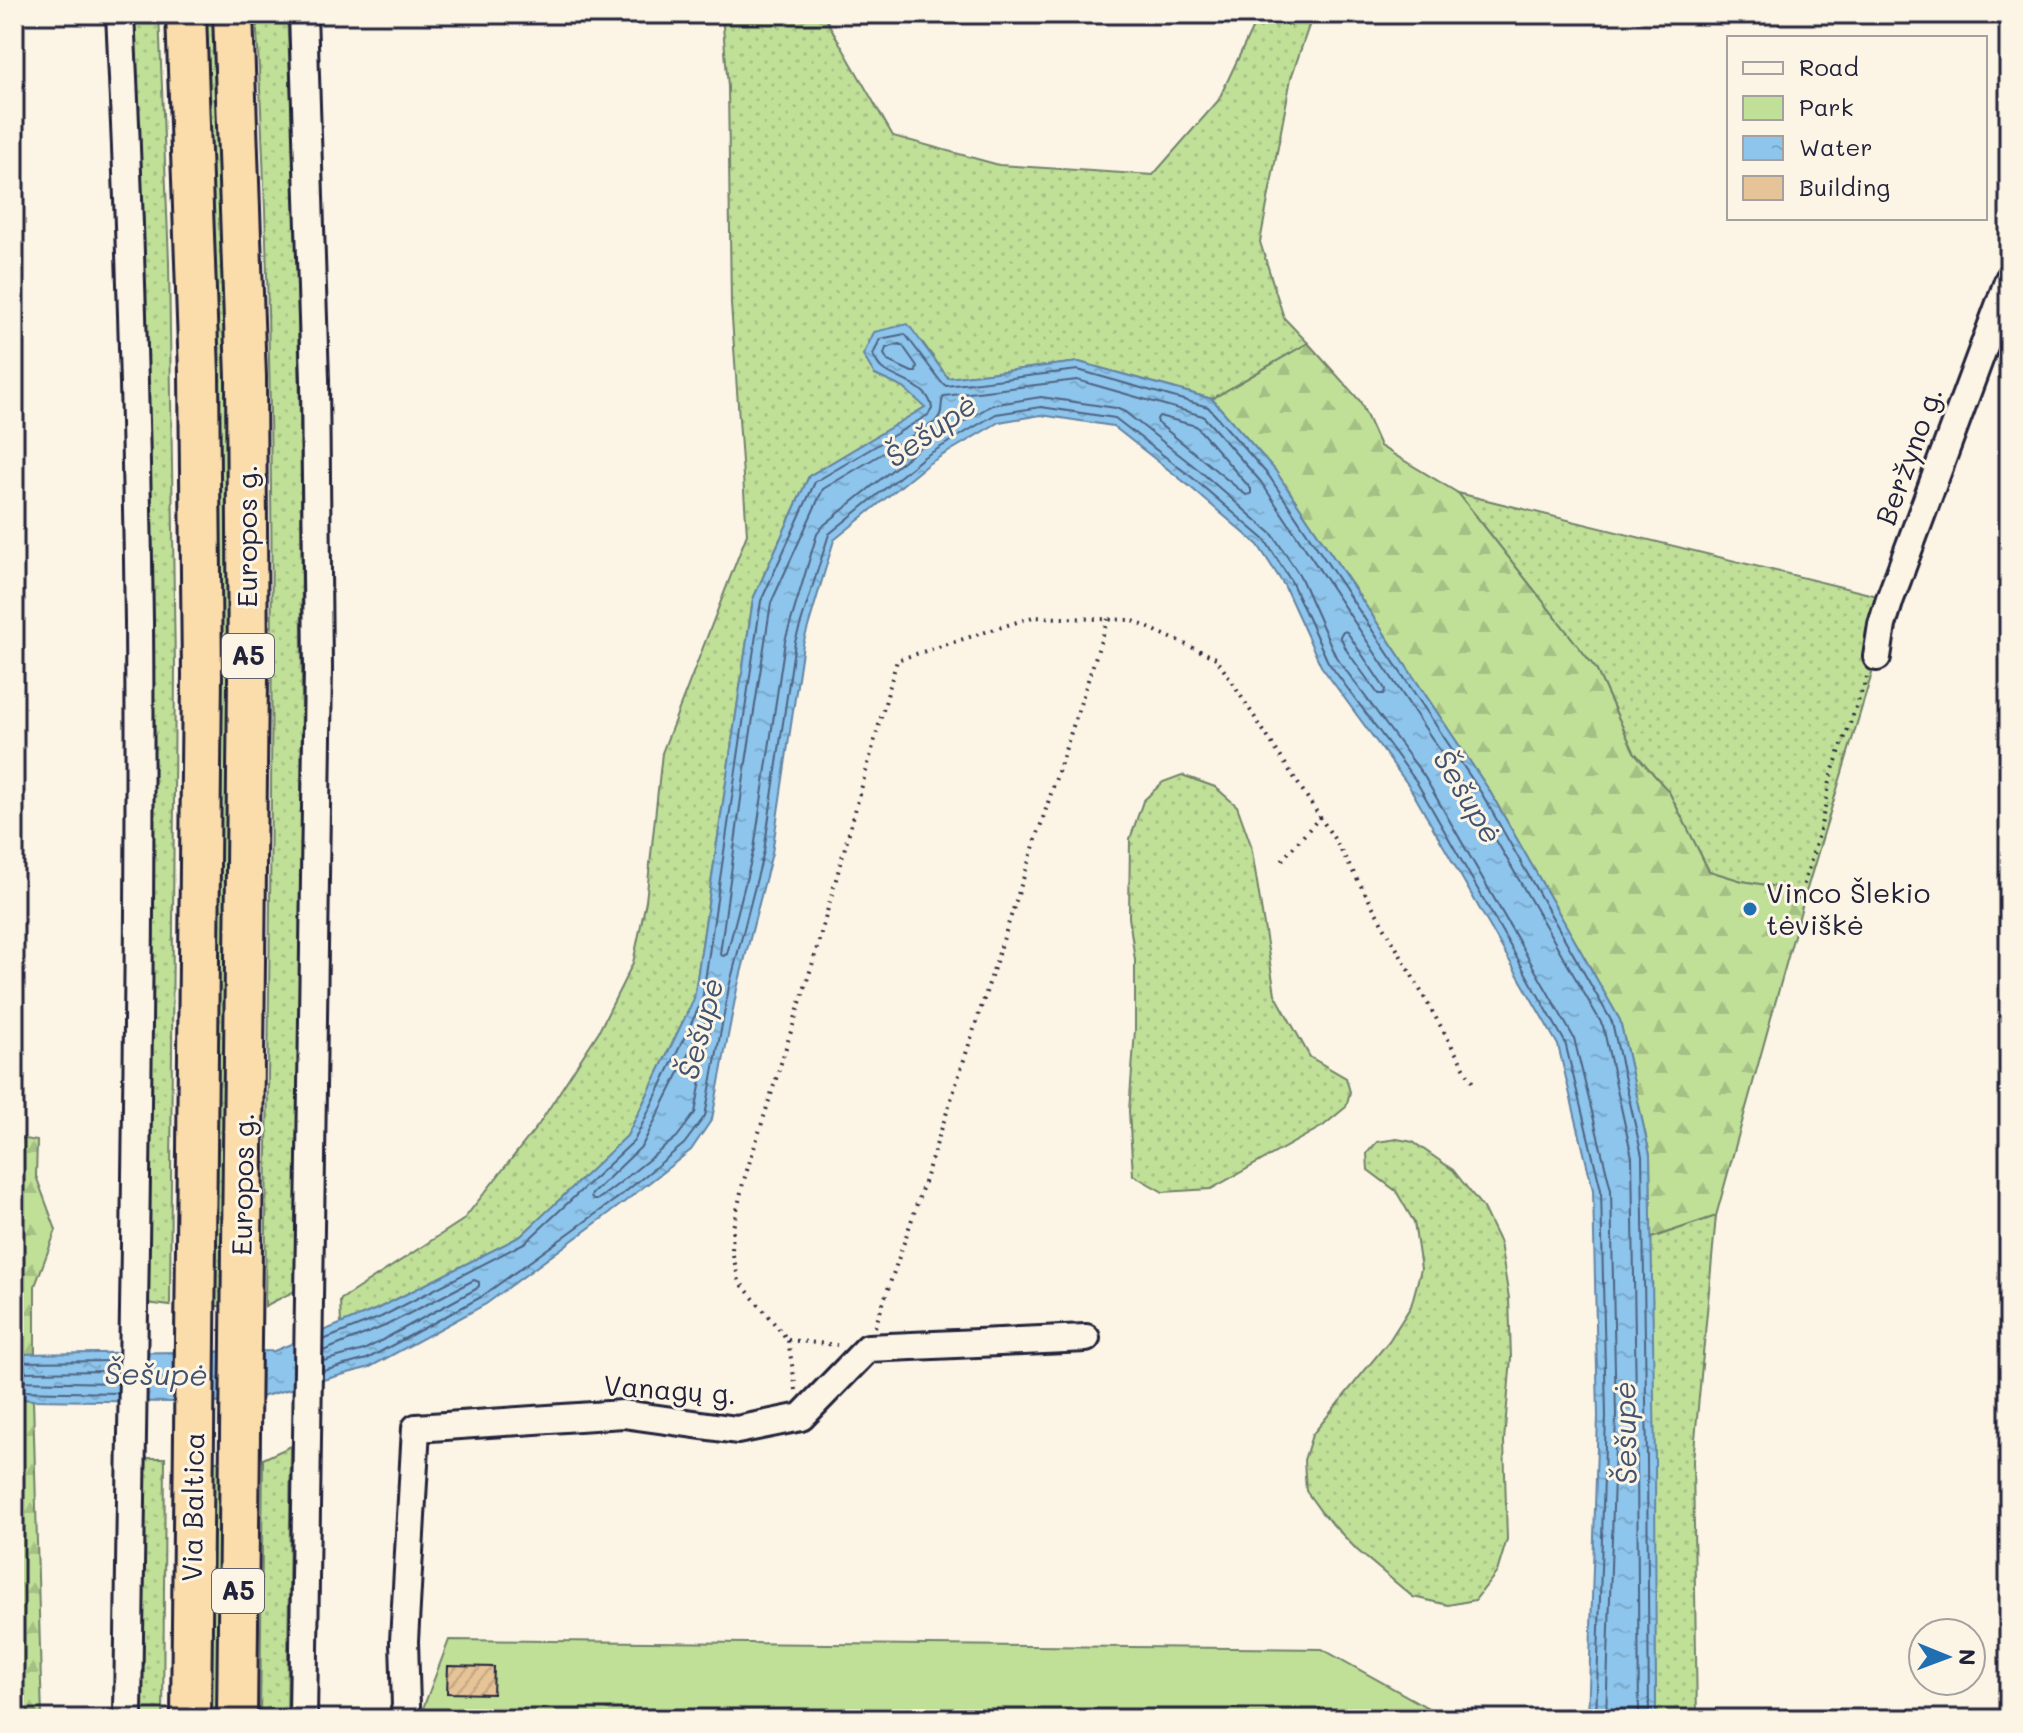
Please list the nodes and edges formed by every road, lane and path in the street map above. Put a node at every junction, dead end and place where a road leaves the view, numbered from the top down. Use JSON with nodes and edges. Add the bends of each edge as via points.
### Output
{"nodes":[{"id":1,"x":120,"y":14,"type":"edge"},
{"id":2,"x":186,"y":14,"type":"edge"},
{"id":3,"x":233,"y":14,"type":"edge"},
{"id":4,"x":303,"y":14,"type":"edge"},
{"id":5,"x":2009,"y":279,"type":"edge"},
{"id":6,"x":1108,"y":619,"type":"junction"},
{"id":7,"x":1877,"y":657,"type":"joint"},
{"id":8,"x":1320,"y":817,"type":"junction"},
{"id":9,"x":1282,"y":860,"type":"dead end"},
{"id":10,"x":1799,"y":900,"type":"dead end"},
{"id":11,"x":1474,"y":1085,"type":"dead end"},
{"id":12,"x":196,"y":1295,"type":"joint"},
{"id":13,"x":241,"y":1299,"type":"joint"},
{"id":14,"x":1086,"y":1338,"type":"dead end"},
{"id":15,"x":788,"y":1340,"type":"junction"},
{"id":16,"x":868,"y":1348,"type":"junction"},
{"id":17,"x":801,"y":1417,"type":"junction"},
{"id":18,"x":128,"y":1719,"type":"edge"},
{"id":19,"x":191,"y":1719,"type":"edge"},
{"id":20,"x":237,"y":1719,"type":"edge"},
{"id":21,"x":303,"y":1719,"type":"edge"},
{"id":22,"x":403,"y":1719,"type":"edge"}],
"edges":[{"from":1,"to":18,"type":"street","via":[[139,625]]},
{"from":2,"to":12,"type":"highway","name":"Europos g.","number":"A5","via":[[201,524]]},
{"from":3,"to":13,"type":"highway","name":"Europos g.","number":"A5","via":[[247,512]]},
{"from":4,"to":21,"type":"street","via":[[317,523]]},
{"from":5,"to":7,"type":"street","name":"Beržyno g.","via":[[1890,599]]},
{"from":6,"to":8,"type":"path","via":[[1131,620],[1216,658]]},
{"from":6,"to":15,"type":"path","via":[[1033,617],[897,660],[733,1228],[739,1281]]},
{"from":6,"to":16,"type":"path"},
{"from":7,"to":10,"type":"path","via":[[1832,772]]},
{"from":8,"to":9,"type":"path"},
{"from":8,"to":11,"type":"path"},
{"from":12,"to":19,"type":"highway","name":"Via Baltica","number":"A5"},
{"from":13,"to":20,"type":"highway","name":"Via Baltica","number":"A5"},
{"from":14,"to":16,"type":"street"},
{"from":15,"to":16,"type":"path"},
{"from":15,"to":17,"type":"path"},
{"from":16,"to":17,"type":"street"},
{"from":17,"to":22,"type":"street","name":"Vanagų g.","via":[[737,1430],[623,1414],[416,1428]]}]}
